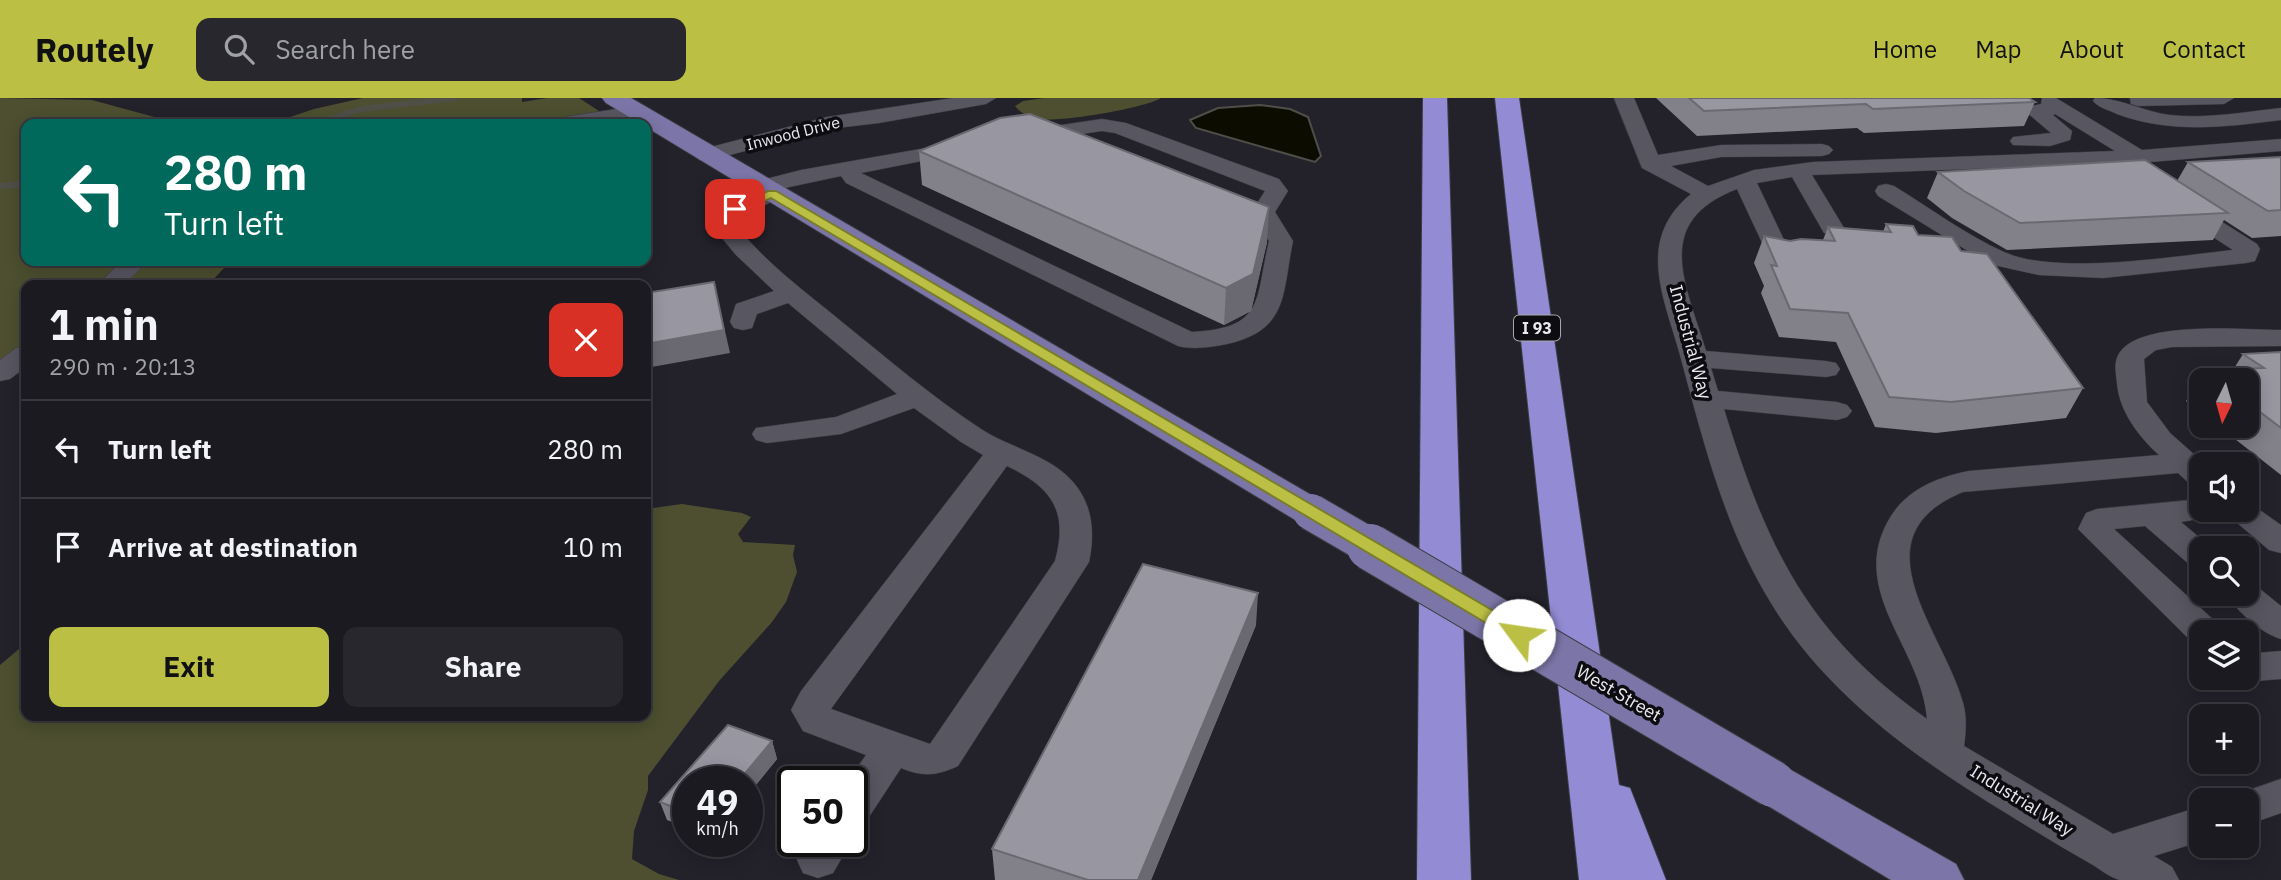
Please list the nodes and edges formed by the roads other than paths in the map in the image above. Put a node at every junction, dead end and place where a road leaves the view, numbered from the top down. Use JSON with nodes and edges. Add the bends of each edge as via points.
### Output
{"nodes":[{"id":1,"x":986,"y":98,"type":"edge"},
{"id":2,"x":1435,"y":98,"type":"edge"},
{"id":3,"x":1507,"y":98,"type":"edge"},
{"id":4,"x":1624,"y":98,"type":"edge"},
{"id":5,"x":2224,"y":98,"type":"edge"},
{"id":6,"x":2101,"y":99,"type":"edge"},
{"id":7,"x":2157,"y":99,"type":"edge"},
{"id":8,"x":2050,"y":103,"type":"edge"},
{"id":9,"x":625,"y":105,"type":"edge"},
{"id":10,"x":2281,"y":114,"type":"edge"},
{"id":11,"x":879,"y":117,"type":"junction"},
{"id":12,"x":576,"y":119,"type":"edge"},
{"id":13,"x":648,"y":119,"type":"edge"},
{"id":14,"x":651,"y":121,"type":"edge"},
{"id":15,"x":1051,"y":132,"type":"junction"},
{"id":16,"x":1002,"y":141,"type":"edge"},
{"id":17,"x":2281,"y":145,"type":"edge"},
{"id":18,"x":975,"y":146,"type":"edge"},
{"id":19,"x":1914,"y":146,"type":"junction"},
{"id":20,"x":1101,"y":151,"type":"edge"},
{"id":21,"x":2028,"y":160,"type":"junction"},
{"id":22,"x":720,"y":162,"type":"junction"},
{"id":23,"x":1650,"y":163,"type":"junction"},
{"id":24,"x":1939,"y":163,"type":"junction"},
{"id":25,"x":2137,"y":166,"type":"junction"},
{"id":26,"x":1843,"y":168,"type":"junction"},
{"id":27,"x":846,"y":169,"type":"junction"},
{"id":28,"x":1800,"y":171,"type":"junction"},
{"id":29,"x":1744,"y":180,"type":"junction"},
{"id":30,"x":2061,"y":181,"type":"edge"},
{"id":31,"x":1970,"y":186,"type":"edge"},
{"id":32,"x":1922,"y":189,"type":"dead end"},
{"id":33,"x":767,"y":190,"type":"junction"},
{"id":34,"x":1886,"y":191,"type":"junction"},
{"id":35,"x":1213,"y":193,"type":"edge"},
{"id":36,"x":1707,"y":194,"type":"junction"},
{"id":37,"x":2170,"y":199,"type":"edge"},
{"id":38,"x":1263,"y":212,"type":"junction"},
{"id":39,"x":1832,"y":229,"type":"edge"},
{"id":40,"x":1781,"y":259,"type":"edge"},
{"id":41,"x":130,"y":266,"type":"edge"},
{"id":42,"x":115,"y":280,"type":"edge"},
{"id":43,"x":792,"y":293,"type":"junction"},
{"id":44,"x":743,"y":322,"type":"dead end"},
{"id":45,"x":2281,"y":338,"type":"edge"},
{"id":46,"x":21,"y":358,"type":"edge"},
{"id":47,"x":1695,"y":358,"type":"junction"},
{"id":48,"x":1826,"y":369,"type":"dead end"},
{"id":49,"x":0,"y":373,"type":"edge"},
{"id":50,"x":918,"y":396,"type":"junction"},
{"id":51,"x":1706,"y":399,"type":"junction"},
{"id":52,"x":1837,"y":411,"type":"dead end"},
{"id":53,"x":767,"y":434,"type":"dead end"},
{"id":54,"x":1001,"y":452,"type":"junction"},
{"id":55,"x":2189,"y":468,"type":"edge"},
{"id":56,"x":2189,"y":471,"type":"edge"},
{"id":57,"x":2189,"y":511,"type":"edge"},
{"id":58,"x":2152,"y":514,"type":"junction"},
{"id":59,"x":2256,"y":522,"type":"edge"},
{"id":60,"x":2281,"y":542,"type":"edge"},
{"id":61,"x":2189,"y":546,"type":"edge"},
{"id":62,"x":2258,"y":606,"type":"edge"},
{"id":63,"x":2191,"y":620,"type":"edge"},
{"id":64,"x":2281,"y":626,"type":"edge"},
{"id":65,"x":2281,"y":665,"type":"edge"},
{"id":66,"x":2259,"y":667,"type":"edge"},
{"id":67,"x":1588,"y":733,"type":"junction"},
{"id":68,"x":892,"y":749,"type":"junction"},
{"id":69,"x":1944,"y":750,"type":"junction"},
{"id":70,"x":868,"y":784,"type":"edge"},
{"id":71,"x":2281,"y":796,"type":"edge"},
{"id":72,"x":2259,"y":804,"type":"edge"},
{"id":73,"x":2189,"y":827,"type":"edge"},
{"id":74,"x":2110,"y":853,"type":"junction"},
{"id":75,"x":1444,"y":880,"type":"edge"},
{"id":76,"x":1606,"y":880,"type":"edge"},
{"id":77,"x":1639,"y":880,"type":"edge"},
{"id":78,"x":1937,"y":880,"type":"edge"},
{"id":79,"x":2157,"y":880,"type":"edge"}],
"edges":[{"from":1,"to":11,"type":"street","name":"Inwood Drive"},
{"from":2,"to":75,"type":"highway"},
{"from":3,"to":67,"type":"highway","number":"I 93"},
{"from":4,"to":23,"type":"street"},
{"from":5,"to":7,"type":"street"},
{"from":6,"to":7,"type":"street"},
{"from":6,"to":10,"type":"street","via":[[2134,115],[2164,122]]},
{"from":8,"to":19,"type":"street","via":[[2035,111],[2064,134],[2058,138]]},
{"from":8,"to":25,"type":"street"},
{"from":9,"to":12,"type":"street"},
{"from":9,"to":13,"type":"main road","name":"West Street"},
{"from":11,"to":22,"type":"street","name":"Inwood Drive"},
{"from":11,"to":22,"type":"street","name":"Inwood Drive","via":[[827,123]]},
{"from":14,"to":22,"type":"main road","name":"West Street"},
{"from":15,"to":16,"type":"street"},
{"from":15,"to":20,"type":"street"},
{"from":15,"to":38,"type":"street","via":[[1115,126],[1267,182],[1277,191]]},
{"from":17,"to":25,"type":"street","name":"Industrial Way"},
{"from":18,"to":27,"type":"street"},
{"from":19,"to":23,"type":"street","via":[[1721,151]]},
{"from":19,"to":24,"type":"street"},
{"from":21,"to":24,"type":"street","name":"Industrial Way"},
{"from":21,"to":25,"type":"street","name":"Industrial Way","via":[[2104,156]]},
{"from":21,"to":30,"type":"street"},
{"from":22,"to":33,"type":"main road","name":"West Street"},
{"from":23,"to":36,"type":"street"},
{"from":24,"to":26,"type":"street","name":"Industrial Way"},
{"from":24,"to":31,"type":"street"},
{"from":26,"to":28,"type":"street","name":"Industrial Way"},
{"from":26,"to":34,"type":"street"},
{"from":27,"to":33,"type":"street"},
{"from":27,"to":38,"type":"street","via":[[854,178],[1188,340],[1231,336],[1265,316],[1282,243]]},
{"from":28,"to":29,"type":"street","name":"Industrial Way"},
{"from":28,"to":39,"type":"street"},
{"from":29,"to":36,"type":"street","name":"Industrial Way"},
{"from":29,"to":40,"type":"street"},
{"from":32,"to":34,"type":"street"},
{"from":33,"to":43,"type":"street","via":[[735,209],[724,226]]},
{"from":33,"to":78,"type":"main road","name":"West Street","bridge":true},
{"from":34,"to":37,"type":"street","via":[[1998,259],[2039,268],[2103,271],[2246,256],[2248,249]]},
{"from":35,"to":38,"type":"street"},
{"from":36,"to":47,"type":"street","name":"Industrial Way","via":[[1680,216],[1669,238],[1675,285]]},
{"from":41,"to":42,"type":"street"},
{"from":43,"to":44,"type":"street","via":[[745,310]]},
{"from":43,"to":50,"type":"street"},
{"from":45,"to":55,"type":"street","via":[[2172,339],[2147,344],[2133,355],[2129,363],[2133,402],[2159,439]]},
{"from":46,"to":49,"type":"street"},
{"from":47,"to":48,"type":"street"},
{"from":47,"to":51,"type":"street","name":"Industrial Way"},
{"from":50,"to":53,"type":"street","via":[[841,425]]},
{"from":50,"to":54,"type":"street"},
{"from":51,"to":52,"type":"street"},
{"from":51,"to":69,"type":"street","name":"Industrial Way","via":[[1754,536],[1800,620],[1867,693]]},
{"from":54,"to":68,"type":"street","via":[[812,704],[811,713],[817,720]]},
{"from":54,"to":68,"type":"street","via":[[1054,480],[1065,492],[1077,535],[1072,562],[947,753],[927,761]]},
{"from":56,"to":69,"type":"street","via":[[1981,479],[1950,485],[1923,499],[1905,517],[1894,541],[1892,571],[1944,704]]},
{"from":57,"to":58,"type":"street"},
{"from":58,"to":61,"type":"street"},
{"from":58,"to":63,"type":"street","via":[[2097,520],[2094,529]]},
{"from":59,"to":60,"type":"street"},
{"from":62,"to":64,"type":"street"},
{"from":65,"to":66,"type":"street"},
{"from":67,"to":76,"type":"highway","number":"I 93"},
{"from":67,"to":77,"type":"highway"},
{"from":68,"to":70,"type":"street"},
{"from":69,"to":74,"type":"street","name":"Industrial Way"},
{"from":71,"to":72,"type":"street"},
{"from":73,"to":74,"type":"street"},
{"from":74,"to":79,"type":"street","name":"Industrial Way"}]}
